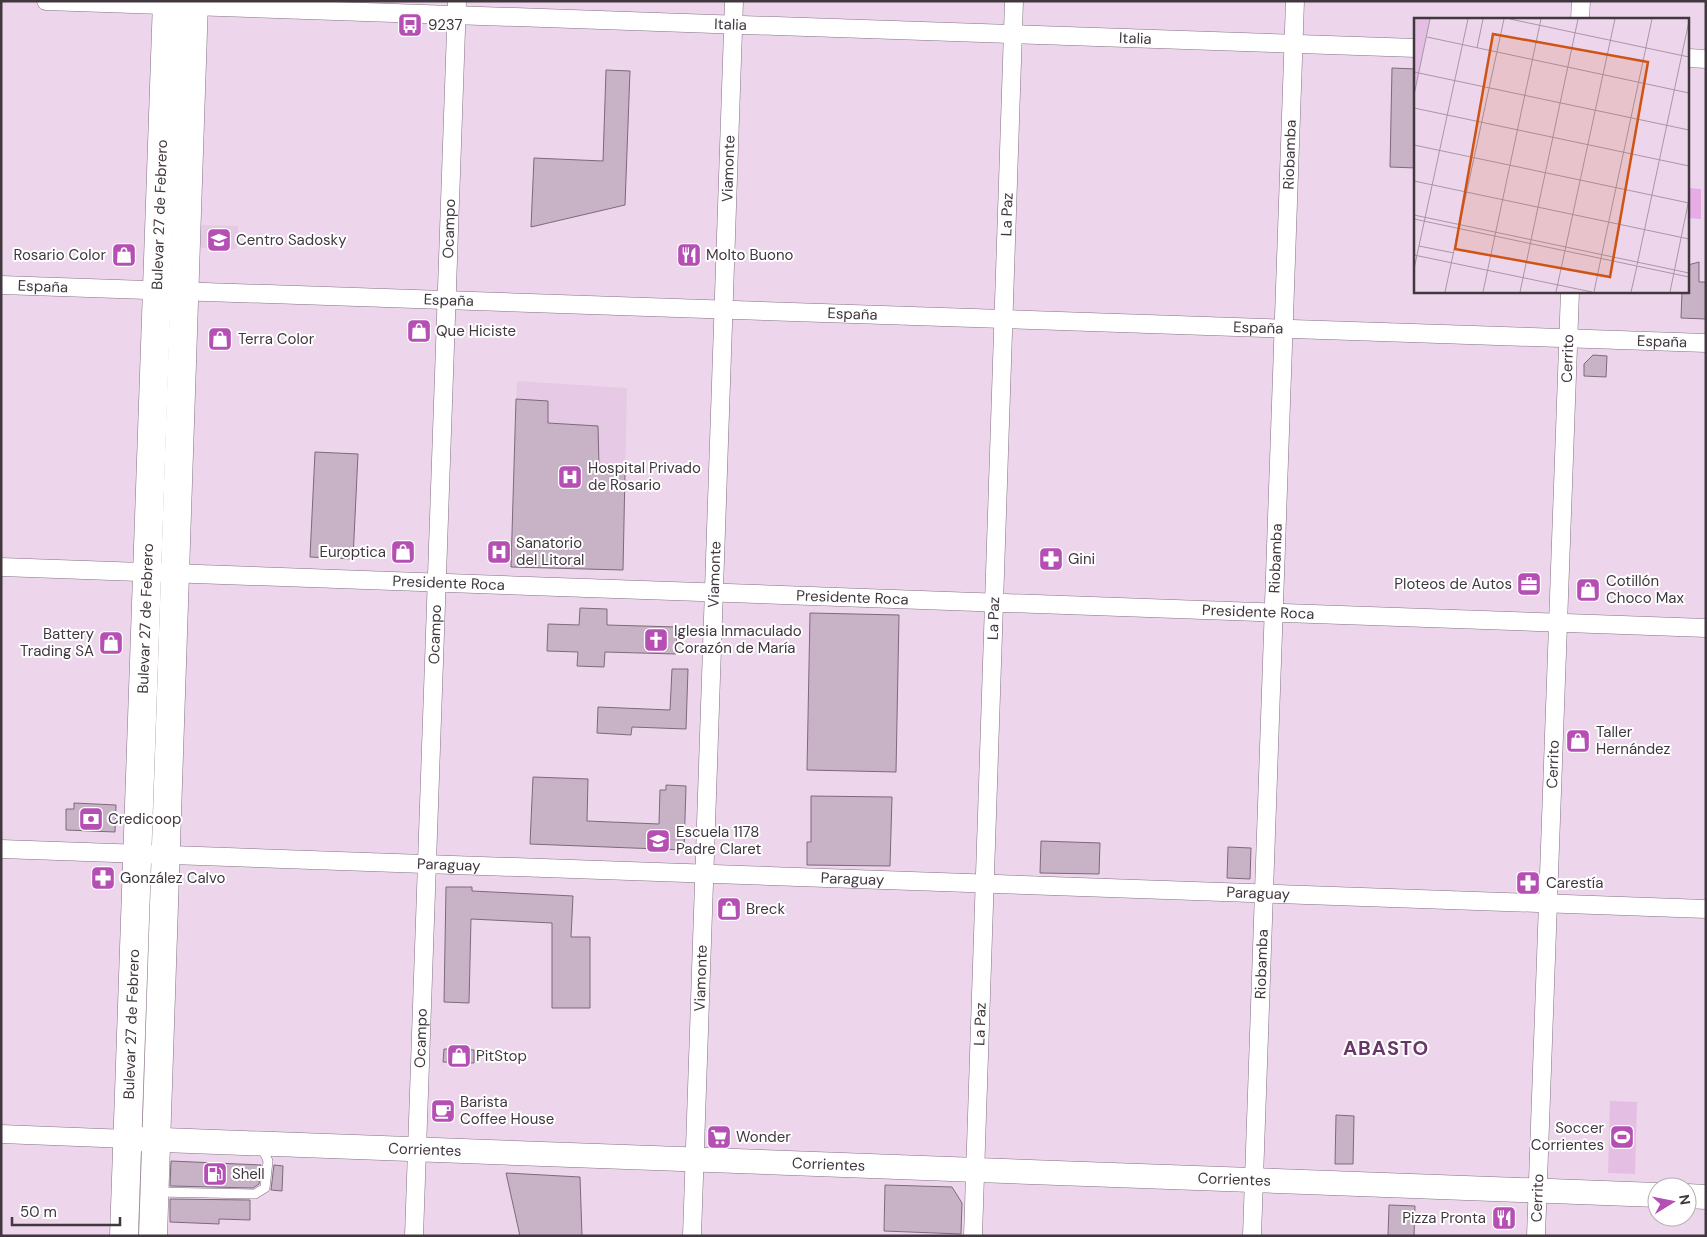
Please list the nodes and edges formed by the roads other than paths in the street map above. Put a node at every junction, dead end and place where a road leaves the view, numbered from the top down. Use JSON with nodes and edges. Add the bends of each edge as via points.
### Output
{"nodes":[{"id":1,"x":46,"y":1,"type":"edge"},
{"id":2,"x":734,"y":1,"type":"edge"},
{"id":3,"x":1014,"y":1,"type":"edge"},
{"id":4,"x":1295,"y":1,"type":"edge"},
{"id":5,"x":1580,"y":1,"type":"edge"},
{"id":6,"x":167,"y":4,"type":"edge"},
{"id":7,"x":194,"y":4,"type":"edge"},
{"id":8,"x":457,"y":8,"type":"edge"},
{"id":9,"x":1580,"y":18,"type":"edge"},
{"id":10,"x":733,"y":25,"type":"junction"},
{"id":11,"x":1013,"y":34,"type":"junction"},
{"id":12,"x":1294,"y":44,"type":"junction"},
{"id":13,"x":1414,"y":48,"type":"edge"},
{"id":14,"x":1690,"y":58,"type":"edge"},
{"id":15,"x":1706,"y":58,"type":"edge"},
{"id":16,"x":1,"y":285,"type":"edge"},
{"id":17,"x":157,"y":291,"type":"junction"},
{"id":18,"x":185,"y":291,"type":"junction"},
{"id":19,"x":1570,"y":292,"type":"edge"},
{"id":20,"x":446,"y":300,"type":"junction"},
{"id":21,"x":723,"y":310,"type":"junction"},
{"id":22,"x":1003,"y":319,"type":"junction"},
{"id":23,"x":1284,"y":329,"type":"junction"},
{"id":24,"x":1568,"y":339,"type":"junction"},
{"id":25,"x":1706,"y":343,"type":"edge"},
{"id":26,"x":1,"y":567,"type":"edge"},
{"id":27,"x":147,"y":573,"type":"junction"},
{"id":28,"x":175,"y":574,"type":"junction"},
{"id":29,"x":437,"y":583,"type":"junction"},
{"id":30,"x":714,"y":593,"type":"junction"},
{"id":31,"x":994,"y":603,"type":"junction"},
{"id":32,"x":1274,"y":612,"type":"junction"},
{"id":33,"x":1558,"y":623,"type":"junction"},
{"id":34,"x":1706,"y":628,"type":"edge"},
{"id":35,"x":1,"y":849,"type":"edge"},
{"id":36,"x":137,"y":854,"type":"junction"},
{"id":37,"x":166,"y":854,"type":"junction"},
{"id":38,"x":427,"y":864,"type":"junction"},
{"id":39,"x":704,"y":873,"type":"junction"},
{"id":40,"x":985,"y":883,"type":"junction"},
{"id":41,"x":1264,"y":893,"type":"junction"},
{"id":42,"x":1548,"y":903,"type":"junction"},
{"id":43,"x":1706,"y":909,"type":"edge"},
{"id":44,"x":1,"y":1134,"type":"edge"},
{"id":45,"x":128,"y":1139,"type":"junction"},
{"id":46,"x":156,"y":1140,"type":"junction"},
{"id":47,"x":261,"y":1144,"type":"junction"},
{"id":48,"x":417,"y":1151,"type":"junction"},
{"id":49,"x":695,"y":1160,"type":"junction"},
{"id":50,"x":975,"y":1170,"type":"junction"},
{"id":51,"x":1254,"y":1180,"type":"junction"},
{"id":52,"x":1538,"y":1191,"type":"junction"},
{"id":53,"x":154,"y":1192,"type":"junction"},
{"id":54,"x":1647,"y":1195,"type":"edge"},
{"id":55,"x":124,"y":1236,"type":"edge"},
{"id":56,"x":153,"y":1236,"type":"edge"},
{"id":57,"x":414,"y":1236,"type":"edge"},
{"id":58,"x":692,"y":1236,"type":"edge"},
{"id":59,"x":973,"y":1236,"type":"edge"},
{"id":60,"x":1252,"y":1236,"type":"edge"},
{"id":61,"x":1536,"y":1236,"type":"edge"}],
"edges":[{"from":1,"to":6,"type":"street","name":"Italia"},
{"from":2,"to":10,"type":"street","name":"Viamonte"},
{"from":3,"to":11,"type":"street","name":"La Paz"},
{"from":4,"to":12,"type":"street","name":"Riobamba"},
{"from":5,"to":9,"type":"street"},
{"from":6,"to":7,"type":"street","name":"Italia"},
{"from":6,"to":17,"type":"main road","name":"Bulevar 27 de Febrero"},
{"from":7,"to":8,"type":"street","name":"Italia"},
{"from":7,"to":18,"type":"main road","name":"Bulevar 27 de Febrero"},
{"from":8,"to":10,"type":"street","name":"Italia"},
{"from":8,"to":20,"type":"street","name":"Ocampo"},
{"from":10,"to":11,"type":"street","name":"Italia"},
{"from":10,"to":21,"type":"street","name":"Viamonte"},
{"from":11,"to":12,"type":"street","name":"Italia"},
{"from":11,"to":22,"type":"street","name":"La Paz"},
{"from":12,"to":13,"type":"street","name":"Italia"},
{"from":12,"to":23,"type":"street","name":"Riobamba"},
{"from":14,"to":15,"type":"street"},
{"from":16,"to":17,"type":"street","name":"España"},
{"from":17,"to":18,"type":"street","name":"España"},
{"from":17,"to":27,"type":"main road","name":"Bulevar 27 de Febrero"},
{"from":18,"to":20,"type":"street","name":"España"},
{"from":18,"to":28,"type":"main road","name":"Bulevar 27 de Febrero"},
{"from":19,"to":24,"type":"street","name":"Cerrito"},
{"from":20,"to":21,"type":"street","name":"España"},
{"from":20,"to":29,"type":"street","name":"Ocampo"},
{"from":21,"to":22,"type":"street","name":"España"},
{"from":21,"to":30,"type":"street","name":"Viamonte"},
{"from":22,"to":23,"type":"street","name":"España"},
{"from":22,"to":31,"type":"street","name":"La Paz"},
{"from":23,"to":24,"type":"street","name":"España"},
{"from":23,"to":32,"type":"street","name":"Riobamba"},
{"from":24,"to":25,"type":"street","name":"España"},
{"from":24,"to":33,"type":"street","name":"Cerrito"},
{"from":26,"to":27,"type":"street","name":"Presidente Roca"},
{"from":27,"to":28,"type":"street","name":"Presidente Roca"},
{"from":27,"to":36,"type":"main road","name":"Bulevar 27 de Febrero"},
{"from":28,"to":29,"type":"street","name":"Presidente Roca"},
{"from":28,"to":37,"type":"main road","name":"Bulevar 27 de Febrero"},
{"from":29,"to":30,"type":"street","name":"Presidente Roca"},
{"from":29,"to":38,"type":"street","name":"Ocampo"},
{"from":30,"to":31,"type":"street","name":"Presidente Roca"},
{"from":30,"to":39,"type":"street","name":"Viamonte"},
{"from":31,"to":32,"type":"street","name":"Presidente Roca"},
{"from":31,"to":40,"type":"street","name":"La Paz"},
{"from":32,"to":33,"type":"street","name":"Presidente Roca"},
{"from":32,"to":41,"type":"street","name":"Riobamba"},
{"from":33,"to":34,"type":"street","name":"Presidente Roca"},
{"from":33,"to":42,"type":"street","name":"Cerrito"},
{"from":35,"to":36,"type":"street","name":"Paraguay"},
{"from":36,"to":37,"type":"street","name":"Paraguay"},
{"from":36,"to":45,"type":"main road","name":"Bulevar 27 de Febrero"},
{"from":37,"to":38,"type":"street","name":"Paraguay"},
{"from":37,"to":46,"type":"main road","name":"Bulevar 27 de Febrero"},
{"from":38,"to":39,"type":"street","name":"Paraguay"},
{"from":38,"to":48,"type":"street","name":"Ocampo"},
{"from":39,"to":40,"type":"street","name":"Paraguay"},
{"from":39,"to":49,"type":"street","name":"Viamonte"},
{"from":40,"to":41,"type":"street","name":"Paraguay"},
{"from":40,"to":50,"type":"street","name":"La Paz"},
{"from":41,"to":42,"type":"street","name":"Paraguay"},
{"from":41,"to":51,"type":"street","name":"Riobamba"},
{"from":42,"to":43,"type":"street","name":"Paraguay"},
{"from":42,"to":52,"type":"street","name":"Cerrito"},
{"from":44,"to":45,"type":"street","name":"Corrientes"},
{"from":45,"to":46,"type":"main road","name":"Corrientes"},
{"from":45,"to":55,"type":"main road","name":"Bulevar 27 de Febrero"},
{"from":46,"to":47,"type":"main road","name":"Corrientes"},
{"from":46,"to":53,"type":"main road","name":"Bulevar 27 de Febrero"},
{"from":47,"to":48,"type":"main road","name":"Corrientes"},
{"from":47,"to":53,"type":"lane","via":[[268,1160],[265,1188],[255,1194]]},
{"from":48,"to":49,"type":"main road","name":"Corrientes"},
{"from":48,"to":57,"type":"street","name":"Ocampo"},
{"from":49,"to":50,"type":"main road","name":"Corrientes"},
{"from":49,"to":58,"type":"street","name":"Viamonte"},
{"from":50,"to":51,"type":"main road","name":"Corrientes"},
{"from":50,"to":59,"type":"street","name":"La Paz"},
{"from":51,"to":52,"type":"main road","name":"Corrientes"},
{"from":51,"to":60,"type":"street","name":"Riobamba"},
{"from":52,"to":54,"type":"main road","name":"Corrientes"},
{"from":52,"to":61,"type":"street","name":"Cerrito"},
{"from":53,"to":56,"type":"main road","name":"Bulevar 27 de Febrero"}]}
